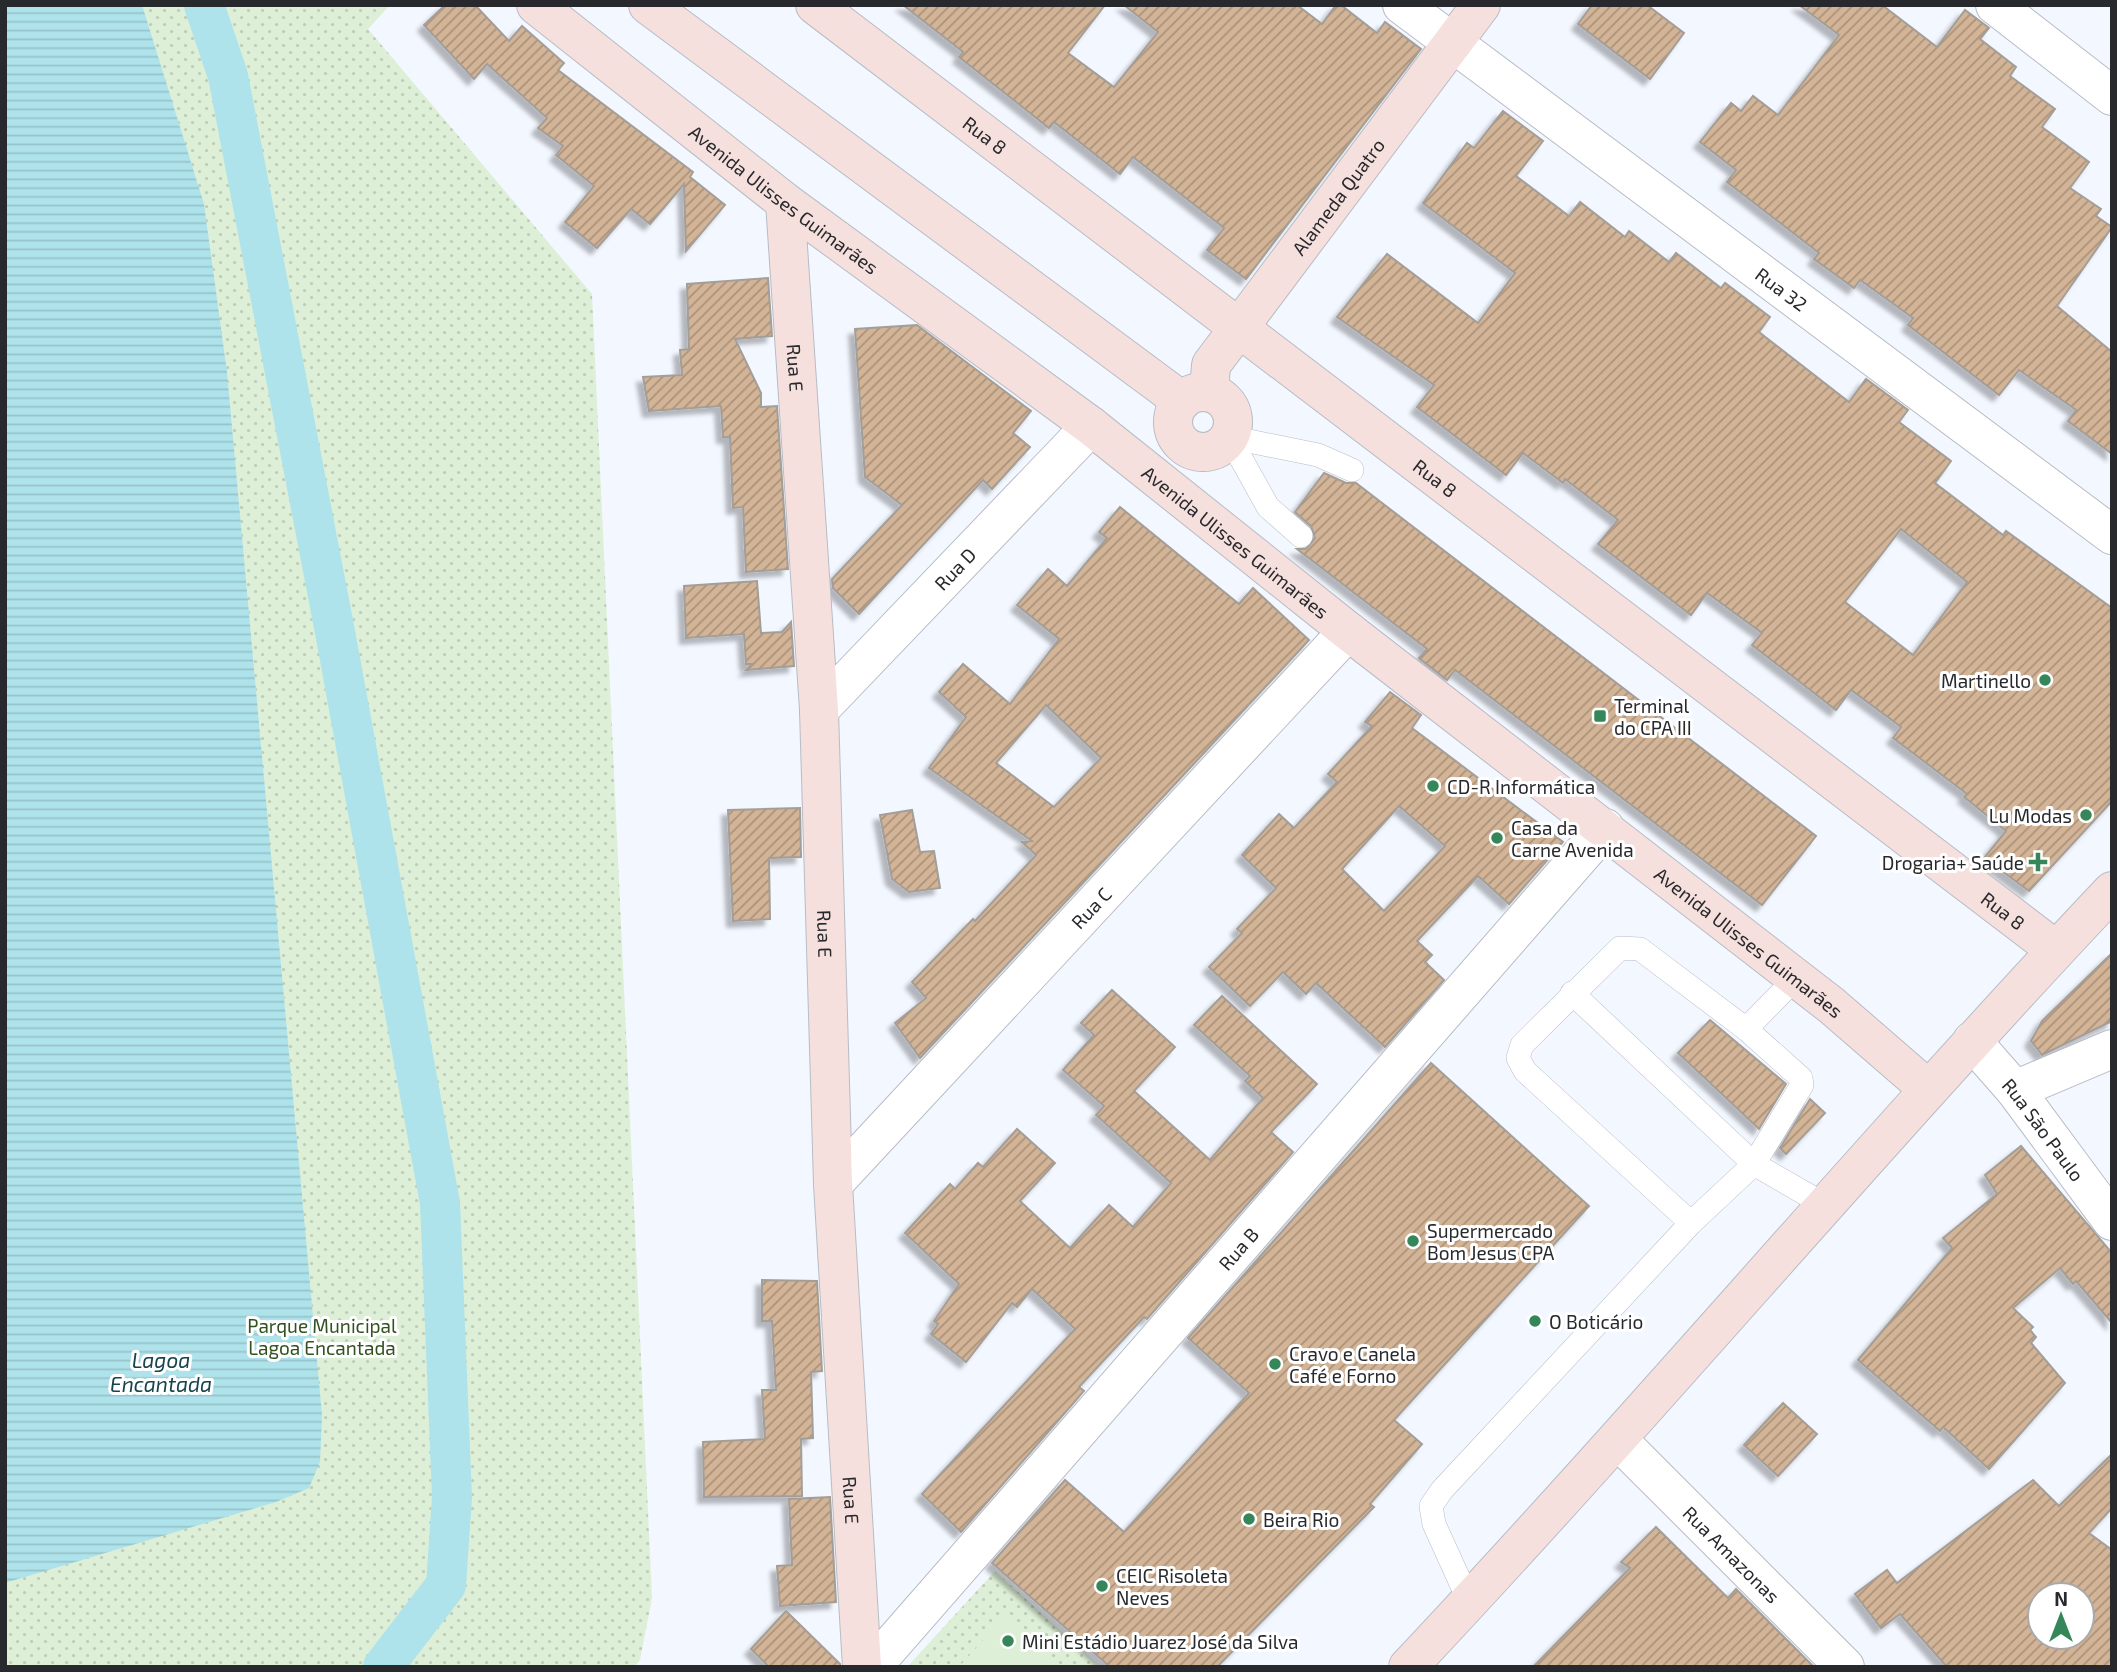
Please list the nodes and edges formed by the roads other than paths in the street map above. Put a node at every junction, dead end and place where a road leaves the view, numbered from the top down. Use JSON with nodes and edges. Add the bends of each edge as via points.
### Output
{"nodes":[{"id":1,"x":536,"y":5,"type":"edge"},
{"id":2,"x":648,"y":5,"type":"edge"},
{"id":3,"x":815,"y":5,"type":"edge"},
{"id":4,"x":1402,"y":5,"type":"edge"},
{"id":5,"x":1481,"y":5,"type":"edge"},
{"id":6,"x":1995,"y":5,"type":"edge"},
{"id":7,"x":1452,"y":43,"type":"junction"},
{"id":8,"x":2112,"y":96,"type":"edge"},
{"id":9,"x":785,"y":202,"type":"junction"},
{"id":10,"x":1238,"y":328,"type":"junction"},
{"id":11,"x":1196,"y":396,"type":"junction"},
{"id":12,"x":1091,"y":426,"type":"junction"},
{"id":13,"x":1229,"y":437,"type":"junction"},
{"id":14,"x":1181,"y":442,"type":"junction"},
{"id":15,"x":1352,"y":470,"type":"dead end"},
{"id":16,"x":1153,"y":476,"type":"junction"},
{"id":17,"x":2112,"y":534,"type":"edge"},
{"id":18,"x":1301,"y":536,"type":"dead end"},
{"id":19,"x":1348,"y":631,"type":"junction"},
{"id":20,"x":819,"y":710,"type":"junction"},
{"id":21,"x":1605,"y":828,"type":"junction"},
{"id":22,"x":2112,"y":891,"type":"edge"},
{"id":23,"x":2056,"y":950,"type":"junction"},
{"id":24,"x":1796,"y":978,"type":"junction"},
{"id":25,"x":1572,"y":993,"type":"junction"},
{"id":26,"x":1746,"y":1029,"type":"junction"},
{"id":27,"x":1972,"y":1041,"type":"junction"},
{"id":28,"x":2112,"y":1049,"type":"edge"},
{"id":29,"x":1928,"y":1089,"type":"junction"},
{"id":30,"x":2015,"y":1090,"type":"junction"},
{"id":31,"x":1754,"y":1164,"type":"junction"},
{"id":32,"x":833,"y":1184,"type":"junction"},
{"id":33,"x":1825,"y":1205,"type":"junction"},
{"id":34,"x":2112,"y":1221,"type":"edge"},
{"id":35,"x":1690,"y":1223,"type":"junction"},
{"id":36,"x":1618,"y":1440,"type":"junction"},
{"id":37,"x":1469,"y":1601,"type":"junction"},
{"id":38,"x":862,"y":1667,"type":"edge"},
{"id":39,"x":872,"y":1667,"type":"edge"},
{"id":40,"x":1408,"y":1667,"type":"edge"},
{"id":41,"x":1845,"y":1667,"type":"edge"}],
"edges":[{"from":1,"to":9,"type":"main road","name":"Avenida Ulisses Guimarães"},
{"from":2,"to":11,"type":"main road"},
{"from":3,"to":10,"type":"main road","name":"Rua 8"},
{"from":4,"to":7,"type":"street","name":"Rua 32"},
{"from":5,"to":7,"type":"main road","name":"Alameda Quatro"},
{"from":6,"to":8,"type":"street"},
{"from":7,"to":10,"type":"main road","name":"Alameda Quatro"},
{"from":7,"to":17,"type":"street","name":"Rua 32"},
{"from":9,"to":12,"type":"main road","name":"Avenida Ulisses Guimarães"},
{"from":9,"to":20,"type":"main road","name":"Rua E"},
{"from":10,"to":11,"type":"main road","name":"Alameda Quatro","via":[[1211,365]]},
{"from":10,"to":23,"type":"main road","name":"Rua 8"},
{"from":11,"to":13,"type":"main road","via":[[1226,401],[1234,419]]},
{"from":11,"to":14,"type":"main road","name":"Alameda Quatro","via":[[1173,419]]},
{"from":12,"to":16,"type":"main road","name":"Avenida Ulisses Guimarães"},
{"from":12,"to":20,"type":"street","name":"Rua D"},
{"from":13,"to":14,"type":"main road","via":[[1223,445],[1205,452]]},
{"from":13,"to":15,"type":"lane","via":[[1318,455]]},
{"from":13,"to":18,"type":"lane","via":[[1268,507]]},
{"from":14,"to":16,"type":"main road"},
{"from":16,"to":19,"type":"main road","name":"Avenida Ulisses Guimarães"},
{"from":19,"to":21,"type":"main road","name":"Avenida Ulisses Guimarães"},
{"from":19,"to":32,"type":"street","name":"Rua C"},
{"from":20,"to":32,"type":"main road","name":"Rua E"},
{"from":21,"to":24,"type":"main road","name":"Avenida Ulisses Guimarães"},
{"from":21,"to":39,"type":"street","name":"Rua B"},
{"from":22,"to":23,"type":"main road"},
{"from":23,"to":27,"type":"main road"},
{"from":24,"to":26,"type":"lane"},
{"from":24,"to":29,"type":"main road","name":"Avenida Ulisses Guimarães"},
{"from":25,"to":26,"type":"lane","via":[[1620,948],[1630,947]]},
{"from":25,"to":31,"type":"lane"},
{"from":25,"to":35,"type":"lane","via":[[1522,1045],[1518,1058],[1525,1071]]},
{"from":26,"to":31,"type":"lane","via":[[1801,1078],[1802,1085]]},
{"from":27,"to":29,"type":"main road"},
{"from":27,"to":30,"type":"street","name":"Rua São Paulo"},
{"from":28,"to":30,"type":"street"},
{"from":29,"to":33,"type":"main road"},
{"from":30,"to":34,"type":"street","name":"Rua São Paulo"},
{"from":31,"to":33,"type":"lane"},
{"from":31,"to":35,"type":"lane"},
{"from":32,"to":38,"type":"main road","name":"Rua E"},
{"from":33,"to":36,"type":"main road"},
{"from":35,"to":37,"type":"lane","via":[[1431,1506],[1434,1524]]},
{"from":36,"to":37,"type":"main road"},
{"from":36,"to":41,"type":"street","name":"Rua Amazonas"},
{"from":37,"to":40,"type":"main road"}]}
